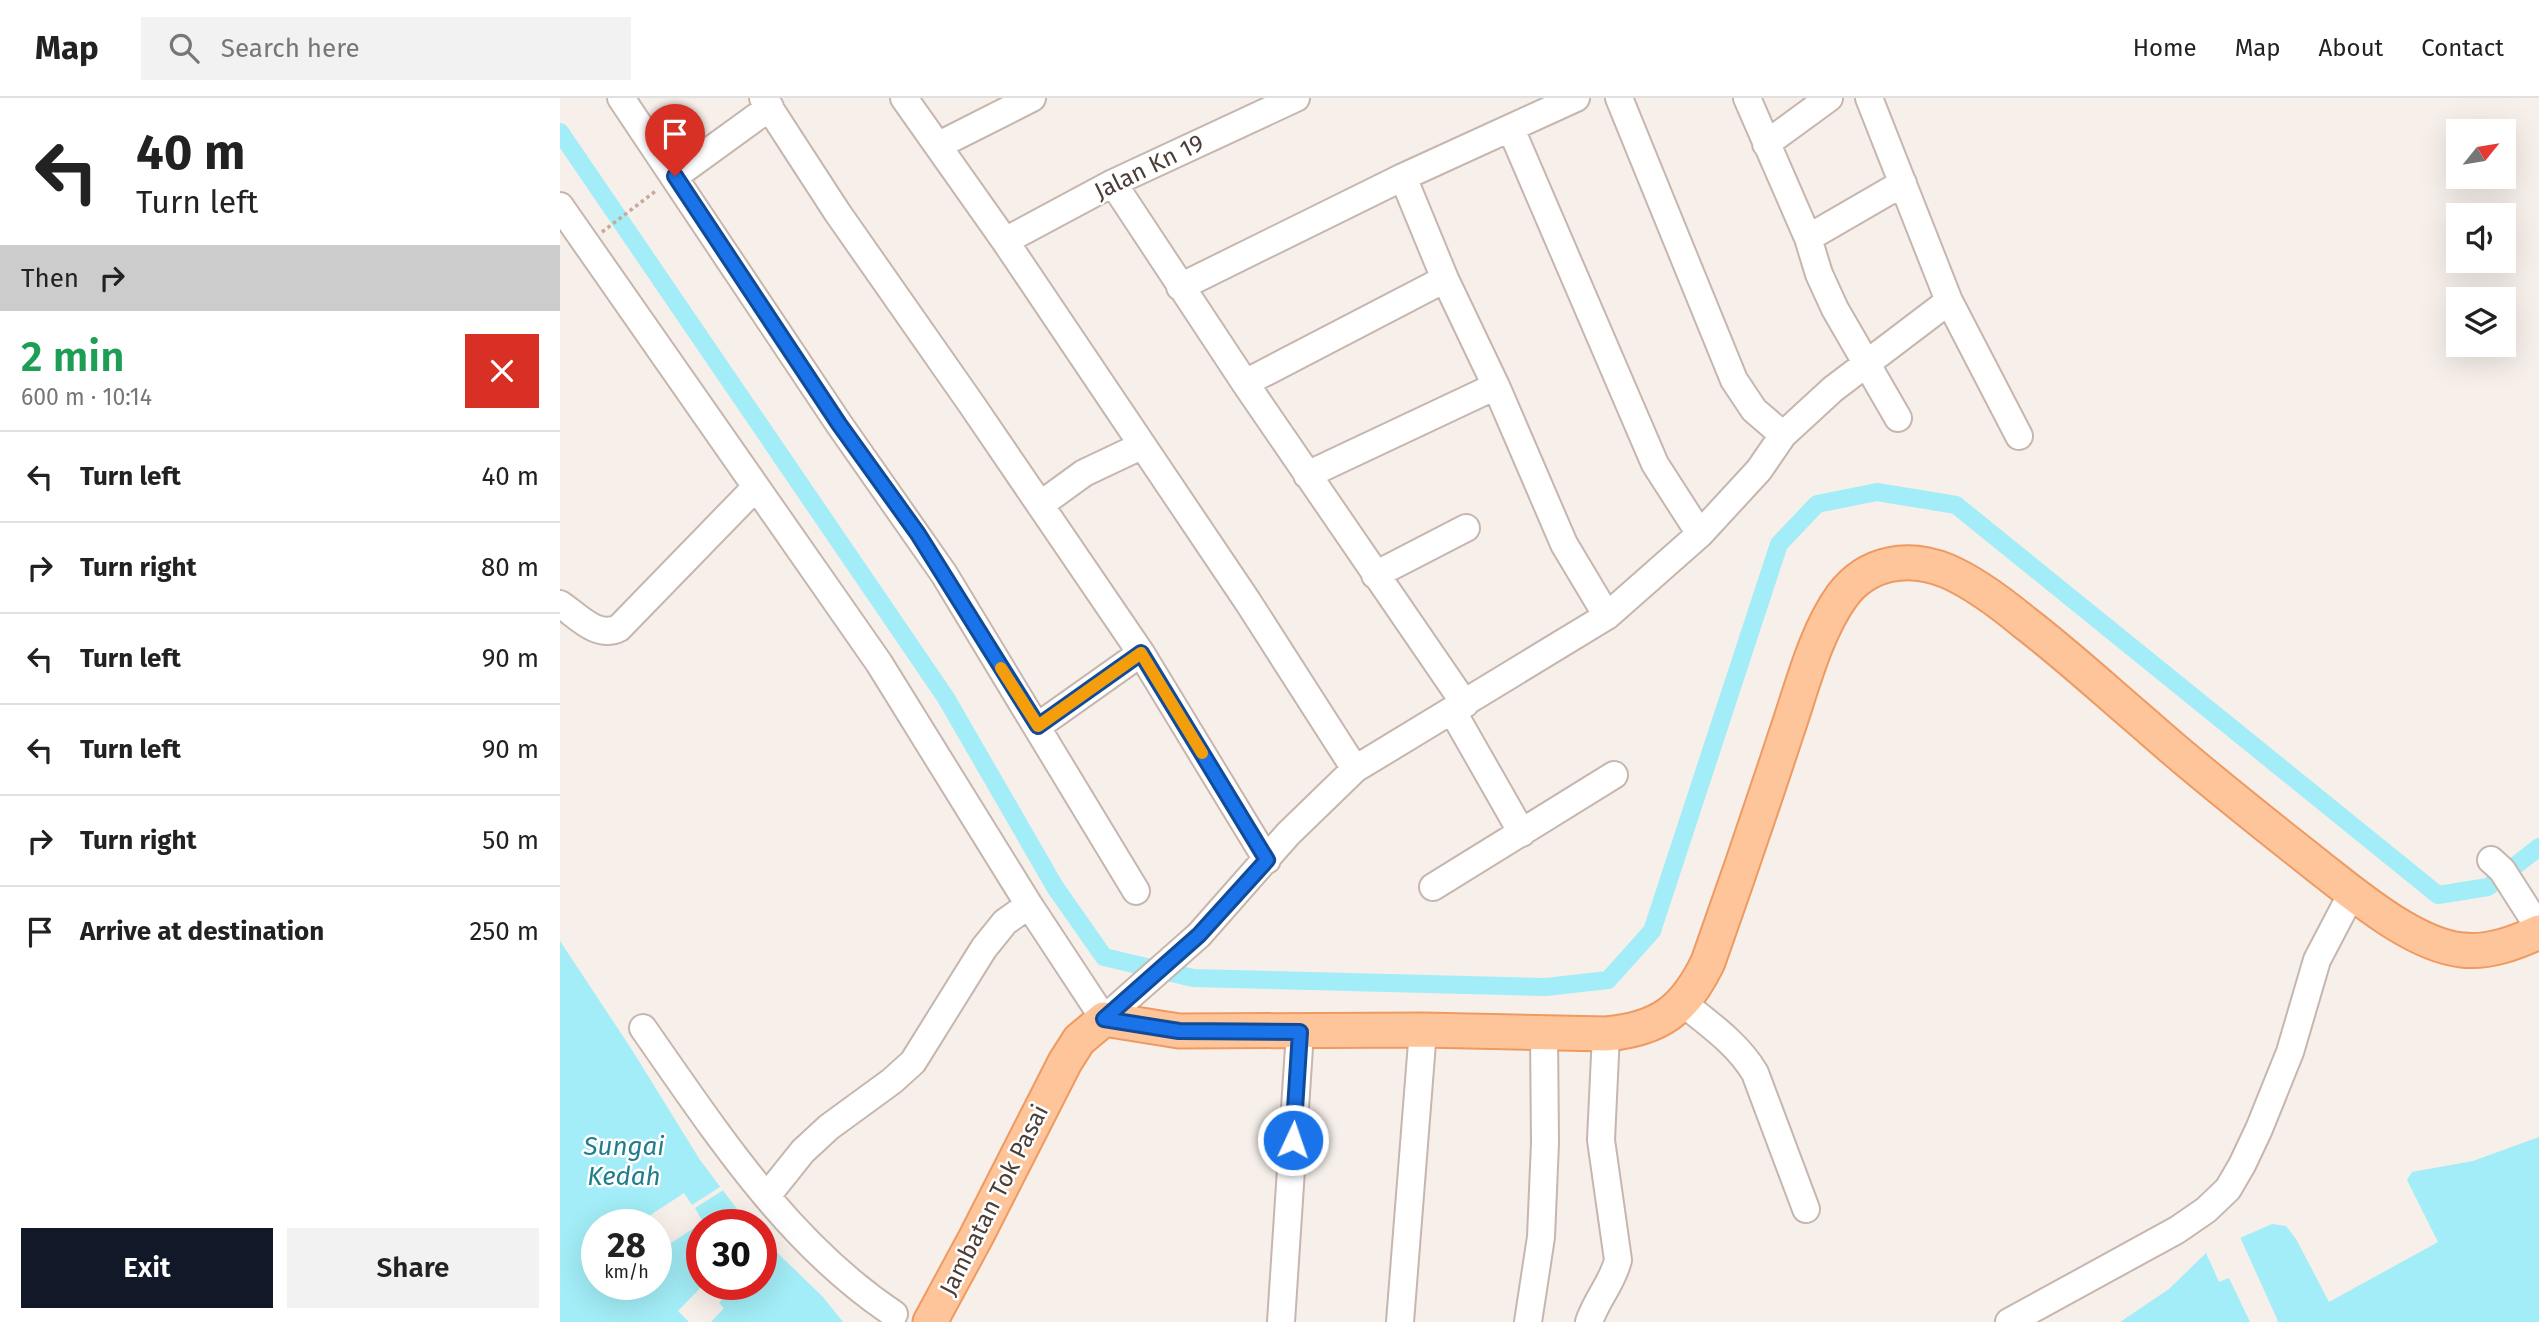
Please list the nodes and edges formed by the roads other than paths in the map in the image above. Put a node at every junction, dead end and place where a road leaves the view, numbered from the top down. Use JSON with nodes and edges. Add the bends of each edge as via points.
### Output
{"nodes":[{"id":1,"x":621,"y":98,"type":"edge"},
{"id":2,"x":904,"y":98,"type":"edge"},
{"id":3,"x":1032,"y":98,"type":"edge"},
{"id":4,"x":1576,"y":98,"type":"edge"},
{"id":5,"x":1619,"y":98,"type":"edge"},
{"id":6,"x":1746,"y":98,"type":"edge"},
{"id":7,"x":1829,"y":98,"type":"edge"},
{"id":8,"x":1869,"y":98,"type":"edge"},
{"id":9,"x":1284,"y":100,"type":"edge"},
{"id":10,"x":766,"y":103,"type":"edge"},
{"id":11,"x":1511,"y":129,"type":"junction"},
{"id":12,"x":1766,"y":144,"type":"junction"},
{"id":13,"x":939,"y":145,"type":"junction"},
{"id":14,"x":675,"y":176,"type":"junction"},
{"id":15,"x":1403,"y":177,"type":"junction"},
{"id":16,"x":1112,"y":183,"type":"junction"},
{"id":17,"x":1903,"y":183,"type":"junction"},
{"id":18,"x":560,"y":206,"type":"edge"},
{"id":19,"x":1808,"y":238,"type":"junction"},
{"id":20,"x":1005,"y":241,"type":"junction"},
{"id":21,"x":1445,"y":279,"type":"junction"},
{"id":22,"x":1180,"y":287,"type":"junction"},
{"id":23,"x":1949,"y":301,"type":"junction"},
{"id":24,"x":1866,"y":364,"type":"junction"},
{"id":25,"x":1245,"y":383,"type":"junction"},
{"id":26,"x":1496,"y":386,"type":"junction"},
{"id":27,"x":1898,"y":418,"type":"dead end"},
{"id":28,"x":1783,"y":435,"type":"junction"},
{"id":29,"x":2019,"y":436,"type":"dead end"},
{"id":30,"x":1141,"y":446,"type":"junction"},
{"id":31,"x":1307,"y":475,"type":"junction"},
{"id":32,"x":756,"y":486,"type":"junction"},
{"id":33,"x":1040,"y":505,"type":"junction"},
{"id":34,"x":1466,"y":528,"type":"dead end"},
{"id":35,"x":1700,"y":534,"type":"junction"},
{"id":36,"x":1375,"y":575,"type":"junction"},
{"id":37,"x":560,"y":604,"type":"edge"},
{"id":38,"x":1607,"y":616,"type":"junction"},
{"id":39,"x":1141,"y":653,"type":"junction"},
{"id":40,"x":1459,"y":708,"type":"junction"},
{"id":41,"x":1038,"y":726,"type":"junction"},
{"id":42,"x":1355,"y":769,"type":"junction"},
{"id":43,"x":1614,"y":775,"type":"dead end"},
{"id":44,"x":1522,"y":833,"type":"junction"},
{"id":45,"x":1267,"y":860,"type":"junction"},
{"id":46,"x":2502,"y":873,"type":"dead end"},
{"id":47,"x":1433,"y":887,"type":"dead end"},
{"id":48,"x":1136,"y":891,"type":"dead end"},
{"id":49,"x":2352,"y":893,"type":"junction"},
{"id":50,"x":1029,"y":905,"type":"junction"},
{"id":51,"x":2539,"y":930,"type":"edge"},
{"id":52,"x":1683,"y":1003,"type":"junction"},
{"id":53,"x":1112,"y":1012,"type":"junction"},
{"id":54,"x":643,"y":1028,"type":"dead end"},
{"id":55,"x":1423,"y":1030,"type":"junction"},
{"id":56,"x":1300,"y":1032,"type":"junction"},
{"id":57,"x":1544,"y":1034,"type":"junction"},
{"id":58,"x":1606,"y":1034,"type":"junction"},
{"id":59,"x":767,"y":1196,"type":"junction"},
{"id":60,"x":1806,"y":1209,"type":"dead end"},
{"id":61,"x":894,"y":1314,"type":"dead end"},
{"id":62,"x":930,"y":1322,"type":"edge"},
{"id":63,"x":1281,"y":1322,"type":"edge"},
{"id":64,"x":1400,"y":1322,"type":"edge"},
{"id":65,"x":1528,"y":1322,"type":"edge"},
{"id":66,"x":1589,"y":1322,"type":"edge"},
{"id":67,"x":2010,"y":1322,"type":"edge"}],
"edges":[{"from":1,"to":14,"type":"street"},
{"from":2,"to":13,"type":"street"},
{"from":3,"to":13,"type":"street"},
{"from":4,"to":11,"type":"street"},
{"from":5,"to":28,"type":"street","via":[[1734,380],[1754,410]]},
{"from":6,"to":12,"type":"street"},
{"from":7,"to":12,"type":"street"},
{"from":8,"to":17,"type":"street"},
{"from":9,"to":16,"type":"street","name":"Jalan Kn 19"},
{"from":10,"to":14,"type":"street"},
{"from":10,"to":33,"type":"street"},
{"from":11,"to":15,"type":"street"},
{"from":11,"to":35,"type":"street","via":[[1655,464]]},
{"from":12,"to":19,"type":"street"},
{"from":13,"to":20,"type":"street"},
{"from":14,"to":41,"type":"street","via":[[839,424],[918,534]]},
{"from":15,"to":21,"type":"street"},
{"from":15,"to":22,"type":"street"},
{"from":16,"to":20,"type":"street","name":"Jalan Kn 19"},
{"from":16,"to":22,"type":"street"},
{"from":17,"to":19,"type":"street"},
{"from":17,"to":23,"type":"street"},
{"from":18,"to":32,"type":"street"},
{"from":19,"to":24,"type":"street","via":[[1835,309]]},
{"from":20,"to":30,"type":"street"},
{"from":21,"to":25,"type":"street"},
{"from":21,"to":26,"type":"street"},
{"from":22,"to":25,"type":"street"},
{"from":23,"to":24,"type":"street"},
{"from":23,"to":29,"type":"street"},
{"from":24,"to":27,"type":"street"},
{"from":24,"to":28,"type":"street"},
{"from":25,"to":31,"type":"street"},
{"from":26,"to":31,"type":"street"},
{"from":26,"to":38,"type":"street","via":[[1564,544]]},
{"from":28,"to":35,"type":"street","via":[[1759,470]]},
{"from":30,"to":33,"type":"street","via":[[1084,473]]},
{"from":30,"to":42,"type":"street"},
{"from":31,"to":36,"type":"street"},
{"from":32,"to":37,"type":"street","via":[[620,628],[596,630]]},
{"from":32,"to":50,"type":"street","via":[[879,663]]},
{"from":33,"to":39,"type":"street"},
{"from":34,"to":36,"type":"street"},
{"from":35,"to":38,"type":"street"},
{"from":36,"to":40,"type":"street"},
{"from":38,"to":40,"type":"street"},
{"from":39,"to":41,"type":"street"},
{"from":39,"to":45,"type":"street"},
{"from":40,"to":42,"type":"street"},
{"from":40,"to":44,"type":"street"},
{"from":41,"to":48,"type":"street"},
{"from":42,"to":45,"type":"street"},
{"from":43,"to":44,"type":"street"},
{"from":44,"to":47,"type":"street"},
{"from":45,"to":53,"type":"street","via":[[1199,935]]},
{"from":46,"to":51,"type":"street"},
{"from":49,"to":51,"type":"main road","via":[[2409,931],[2462,950],[2498,948]]},
{"from":49,"to":52,"type":"main road","via":[[2194,768],[2006,607],[1947,571],[1890,564],[1854,583],[1831,614],[1708,962]]},
{"from":49,"to":67,"type":"street","via":[[2316,960],[2290,1052],[2259,1129],[2228,1189],[2177,1230]]},
{"from":50,"to":53,"type":"street"},
{"from":50,"to":59,"type":"street","via":[[1005,922],[984,948],[913,1062],[803,1151]]},
{"from":52,"to":58,"type":"main road","via":[[1658,1021]]},
{"from":52,"to":60,"type":"street","via":[[1737,1048],[1755,1073]]},
{"from":53,"to":56,"type":"main road","via":[[1179,1031]]},
{"from":53,"to":62,"type":"main road","name":"Jambatan Tok Pasai","via":[[1079,1040],[1057,1077]]},
{"from":54,"to":59,"type":"street"},
{"from":55,"to":56,"type":"main road"},
{"from":55,"to":57,"type":"main road"},
{"from":55,"to":64,"type":"street"},
{"from":56,"to":63,"type":"street"},
{"from":57,"to":58,"type":"main road"},
{"from":57,"to":65,"type":"street","via":[[1541,1237]]},
{"from":58,"to":66,"type":"street","via":[[1601,1140],[1618,1260]]},
{"from":59,"to":61,"type":"street","via":[[817,1252]]}]}
